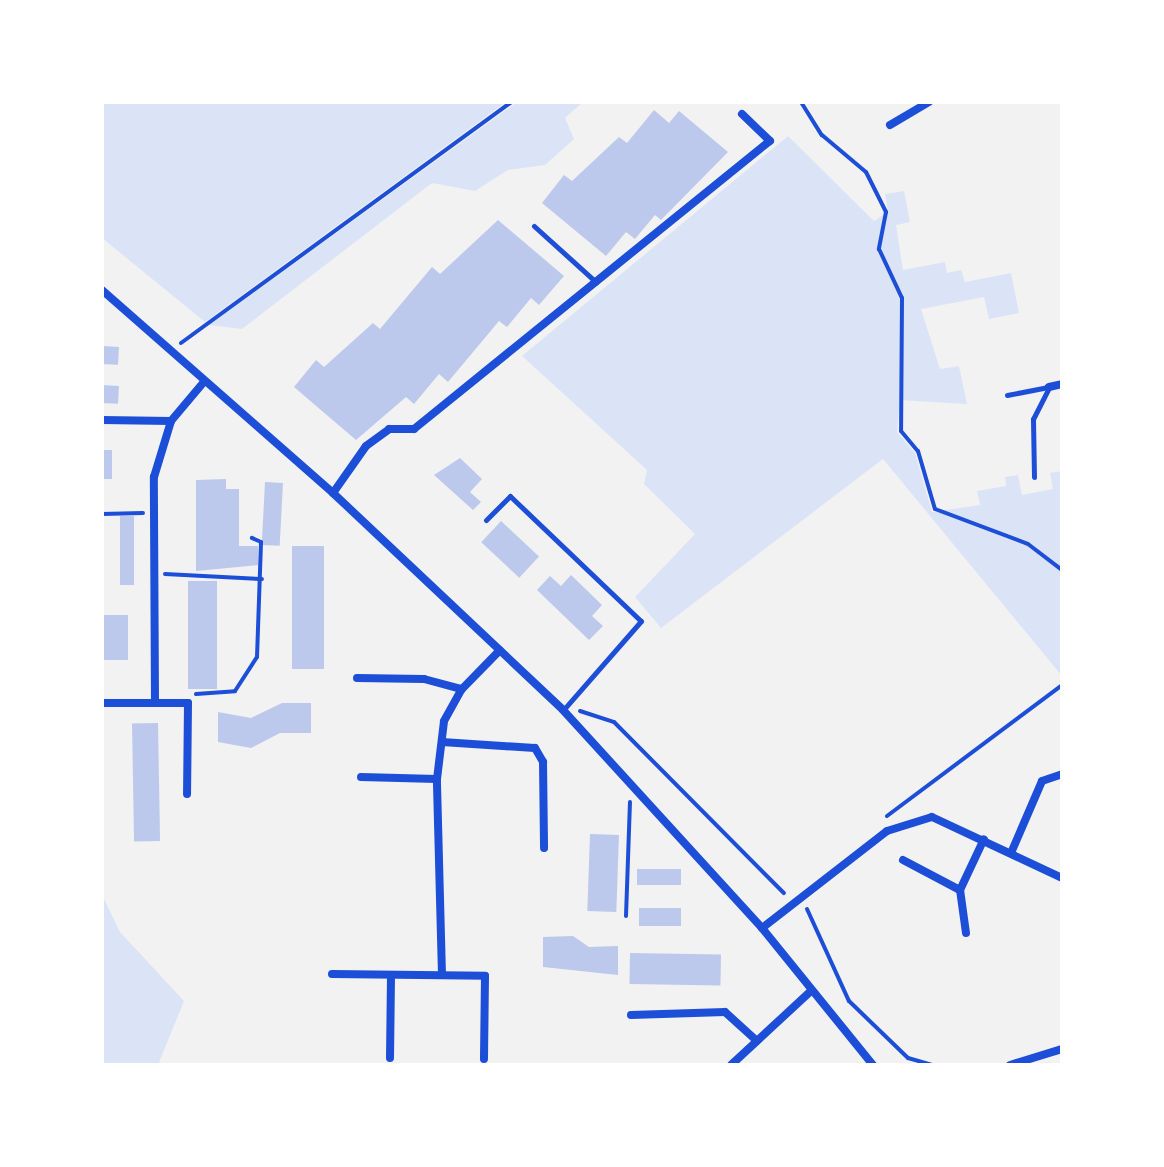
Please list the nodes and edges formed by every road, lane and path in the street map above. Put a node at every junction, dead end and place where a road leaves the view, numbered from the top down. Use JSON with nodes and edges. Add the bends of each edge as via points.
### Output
{"nodes":[{"id":1,"x":511,"y":102,"type":"edge"},
{"id":2,"x":801,"y":102,"type":"edge"},
{"id":3,"x":929,"y":102,"type":"edge"},
{"id":4,"x":742,"y":114,"type":"dead end"},
{"id":5,"x":890,"y":125,"type":"dead end"},
{"id":6,"x":534,"y":226,"type":"dead end"},
{"id":7,"x":597,"y":283,"type":"junction"},
{"id":8,"x":102,"y":290,"type":"edge"},
{"id":9,"x":170,"y":352,"type":"junction"},
{"id":10,"x":203,"y":383,"type":"junction"},
{"id":11,"x":1062,"y":384,"type":"edge"},
{"id":12,"x":1049,"y":387,"type":"junction"},
{"id":13,"x":1007,"y":395,"type":"dead end"},
{"id":14,"x":102,"y":420,"type":"edge"},
{"id":15,"x":171,"y":421,"type":"junction"},
{"id":16,"x":1034,"y":477,"type":"dead end"},
{"id":17,"x":333,"y":493,"type":"junction"},
{"id":18,"x":149,"y":512,"type":"junction"},
{"id":19,"x":102,"y":514,"type":"edge"},
{"id":20,"x":486,"y":520,"type":"dead end"},
{"id":21,"x":252,"y":538,"type":"dead end"},
{"id":22,"x":1062,"y":570,"type":"edge"},
{"id":23,"x":151,"y":574,"type":"junction"},
{"id":24,"x":262,"y":579,"type":"junction"},
{"id":25,"x":500,"y":650,"type":"junction"},
{"id":26,"x":357,"y":678,"type":"dead end"},
{"id":27,"x":1062,"y":685,"type":"edge"},
{"id":28,"x":462,"y":689,"type":"junction"},
{"id":29,"x":155,"y":702,"type":"junction"},
{"id":30,"x":102,"y":703,"type":"edge"},
{"id":31,"x":188,"y":703,"type":"junction"},
{"id":32,"x":563,"y":710,"type":"junction"},
{"id":33,"x":442,"y":742,"type":"junction"},
{"id":34,"x":1062,"y":774,"type":"edge"},
{"id":35,"x":361,"y":777,"type":"dead end"},
{"id":36,"x":437,"y":779,"type":"junction"},
{"id":37,"x":631,"y":782,"type":"junction"},
{"id":38,"x":187,"y":794,"type":"dead end"},
{"id":39,"x":877,"y":823,"type":"dead end"},
{"id":40,"x":984,"y":839,"type":"junction"},
{"id":41,"x":544,"y":848,"type":"dead end"},
{"id":42,"x":1011,"y":853,"type":"junction"},
{"id":43,"x":903,"y":860,"type":"dead end"},
{"id":44,"x":1062,"y":878,"type":"edge"},
{"id":45,"x":960,"y":890,"type":"junction"},
{"id":46,"x":799,"y":897,"type":"junction"},
{"id":47,"x":626,"y":916,"type":"dead end"},
{"id":48,"x":762,"y":928,"type":"junction"},
{"id":49,"x":966,"y":933,"type":"dead end"},
{"id":50,"x":332,"y":974,"type":"dead end"},
{"id":51,"x":391,"y":975,"type":"junction"},
{"id":52,"x":442,"y":975,"type":"junction"},
{"id":53,"x":812,"y":990,"type":"junction"},
{"id":54,"x":631,"y":1015,"type":"dead end"},
{"id":55,"x":757,"y":1041,"type":"junction"},
{"id":56,"x":1062,"y":1049,"type":"edge"},
{"id":57,"x":390,"y":1058,"type":"dead end"},
{"id":58,"x":484,"y":1059,"type":"dead end"},
{"id":59,"x":731,"y":1065,"type":"edge"},
{"id":60,"x":873,"y":1065,"type":"edge"},
{"id":61,"x":932,"y":1065,"type":"edge"},
{"id":62,"x":1010,"y":1065,"type":"edge"}],
"edges":[{"from":1,"to":9,"type":"path"},
{"from":2,"to":22,"type":"path","via":[[822,135],[866,172],[886,212],[879,249],[902,298],[901,431],[918,451],[935,509],[1028,544]]},
{"from":3,"to":5,"type":"street"},
{"from":4,"to":7,"type":"street","via":[[770,141]]},
{"from":6,"to":7,"type":"lane"},
{"from":7,"to":17,"type":"street","via":[[414,429],[389,429],[366,446]]},
{"from":8,"to":9,"type":"street"},
{"from":9,"to":10,"type":"street"},
{"from":10,"to":15,"type":"street"},
{"from":10,"to":17,"type":"street"},
{"from":11,"to":12,"type":"street"},
{"from":12,"to":13,"type":"lane"},
{"from":12,"to":16,"type":"lane","via":[[1033,419]]},
{"from":14,"to":15,"type":"street"},
{"from":15,"to":18,"type":"street"},
{"from":17,"to":25,"type":"street"},
{"from":18,"to":19,"type":"path"},
{"from":18,"to":23,"type":"street"},
{"from":20,"to":32,"type":"lane","via":[[510,496],[641,621]]},
{"from":21,"to":24,"type":"path","via":[[261,542]]},
{"from":23,"to":24,"type":"path"},
{"from":23,"to":29,"type":"street"},
{"from":24,"to":31,"type":"path","via":[[252,666],[235,691],[195,694]]},
{"from":25,"to":28,"type":"street"},
{"from":25,"to":32,"type":"street"},
{"from":26,"to":28,"type":"street","via":[[424,679]]},
{"from":27,"to":39,"type":"path"},
{"from":28,"to":33,"type":"street"},
{"from":29,"to":30,"type":"street"},
{"from":29,"to":31,"type":"street"},
{"from":31,"to":38,"type":"street"},
{"from":32,"to":37,"type":"street"},
{"from":32,"to":46,"type":"path","via":[[599,712],[614,722],[775,887],[783,894],[792,887]]},
{"from":33,"to":36,"type":"street"},
{"from":33,"to":41,"type":"street","via":[[535,748],[543,762]]},
{"from":34,"to":42,"type":"street","via":[[1042,781]]},
{"from":35,"to":36,"type":"street"},
{"from":36,"to":52,"type":"street"},
{"from":37,"to":47,"type":"path"},
{"from":37,"to":48,"type":"street"},
{"from":40,"to":42,"type":"street"},
{"from":40,"to":45,"type":"street"},
{"from":40,"to":46,"type":"street","via":[[932,817],[887,831]]},
{"from":42,"to":44,"type":"street"},
{"from":43,"to":45,"type":"street"},
{"from":45,"to":49,"type":"street"},
{"from":46,"to":48,"type":"street"},
{"from":46,"to":61,"type":"path","via":[[849,1001],[908,1058]]},
{"from":48,"to":53,"type":"street"},
{"from":50,"to":51,"type":"street"},
{"from":51,"to":52,"type":"street"},
{"from":51,"to":57,"type":"street"},
{"from":52,"to":58,"type":"street","via":[[485,976]]},
{"from":53,"to":55,"type":"street"},
{"from":53,"to":60,"type":"street"},
{"from":54,"to":55,"type":"street","via":[[725,1012]]},
{"from":55,"to":59,"type":"street"},
{"from":56,"to":62,"type":"street"}]}
